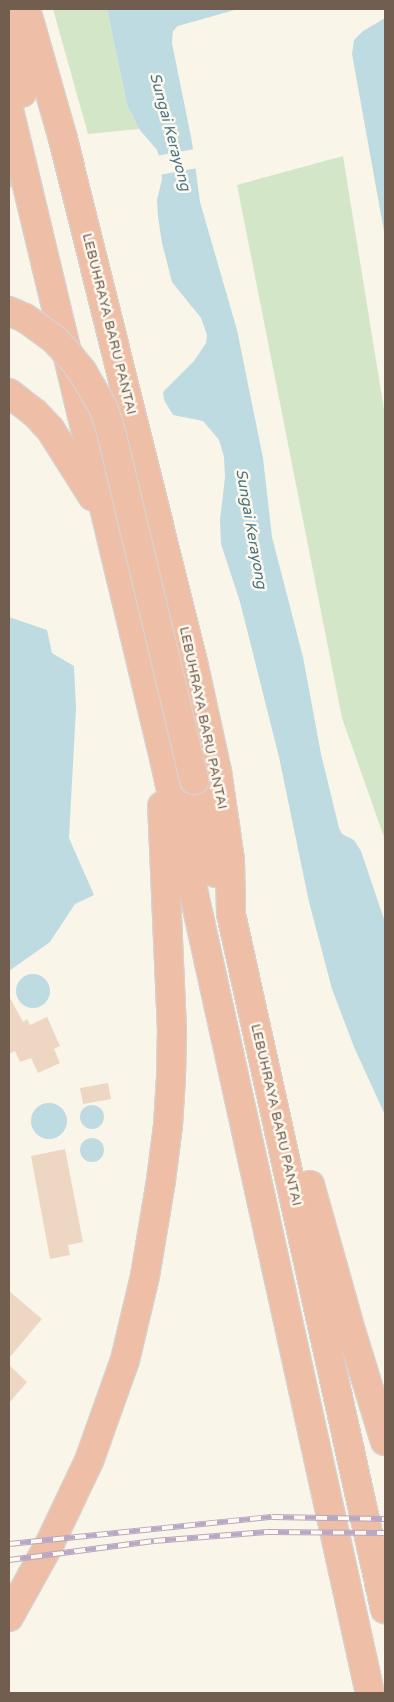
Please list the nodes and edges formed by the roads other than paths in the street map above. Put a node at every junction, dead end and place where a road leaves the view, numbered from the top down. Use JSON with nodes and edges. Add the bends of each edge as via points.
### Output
{"nodes":[{"id":1,"x":26,"y":9,"type":"edge"},
{"id":2,"x":9,"y":23,"type":"edge"},
{"id":3,"x":16,"y":102,"type":"edge"},
{"id":4,"x":9,"y":311,"type":"edge"},
{"id":5,"x":9,"y":394,"type":"edge"},
{"id":6,"x":106,"y":518,"type":"junction"},
{"id":7,"x":164,"y":758,"type":"junction"},
{"id":8,"x":231,"y":914,"type":"junction"},
{"id":9,"x":276,"y":1119,"type":"junction"},
{"id":10,"x":385,"y":1441,"type":"edge"},
{"id":11,"x":36,"y":1570,"type":"junction"},
{"id":12,"x":9,"y":1596,"type":"edge"},
{"id":13,"x":385,"y":1609,"type":"edge"},
{"id":14,"x":9,"y":1617,"type":"edge"},
{"id":15,"x":385,"y":1692,"type":"edge"},
{"id":16,"x":370,"y":1693,"type":"edge"},
{"id":17,"x":381,"y":1693,"type":"edge"}],
"edges":[{"from":1,"to":8,"type":"highway","name":"LEBUHRAYA BARU PANTAI","via":[[63,139],[197,680],[217,771],[230,860]]},
{"from":2,"to":3,"type":"highway"},
{"from":3,"to":6,"type":"highway"},
{"from":4,"to":8,"type":"highway","bridge":true,"via":[[25,318],[54,339],[82,371],[103,407],[114,440],[216,874]]},
{"from":5,"to":6,"type":"highway","via":[[50,429]]},
{"from":6,"to":7,"type":"highway"},
{"from":7,"to":11,"type":"highway","via":[[162,823],[172,1031],[168,1125],[161,1180],[145,1276],[125,1360],[88,1461]]},
{"from":7,"to":16,"type":"highway"},
{"from":8,"to":9,"type":"highway","name":"LEBUHRAYA BARU PANTAI"},
{"from":9,"to":10,"type":"highway","via":[[304,1164]]},
{"from":9,"to":13,"type":"highway","name":"LEBUHRAYA BARU PANTAI"},
{"from":11,"to":12,"type":"highway"},
{"from":11,"to":14,"type":"highway"},
{"from":15,"to":17,"type":"highway"}]}
